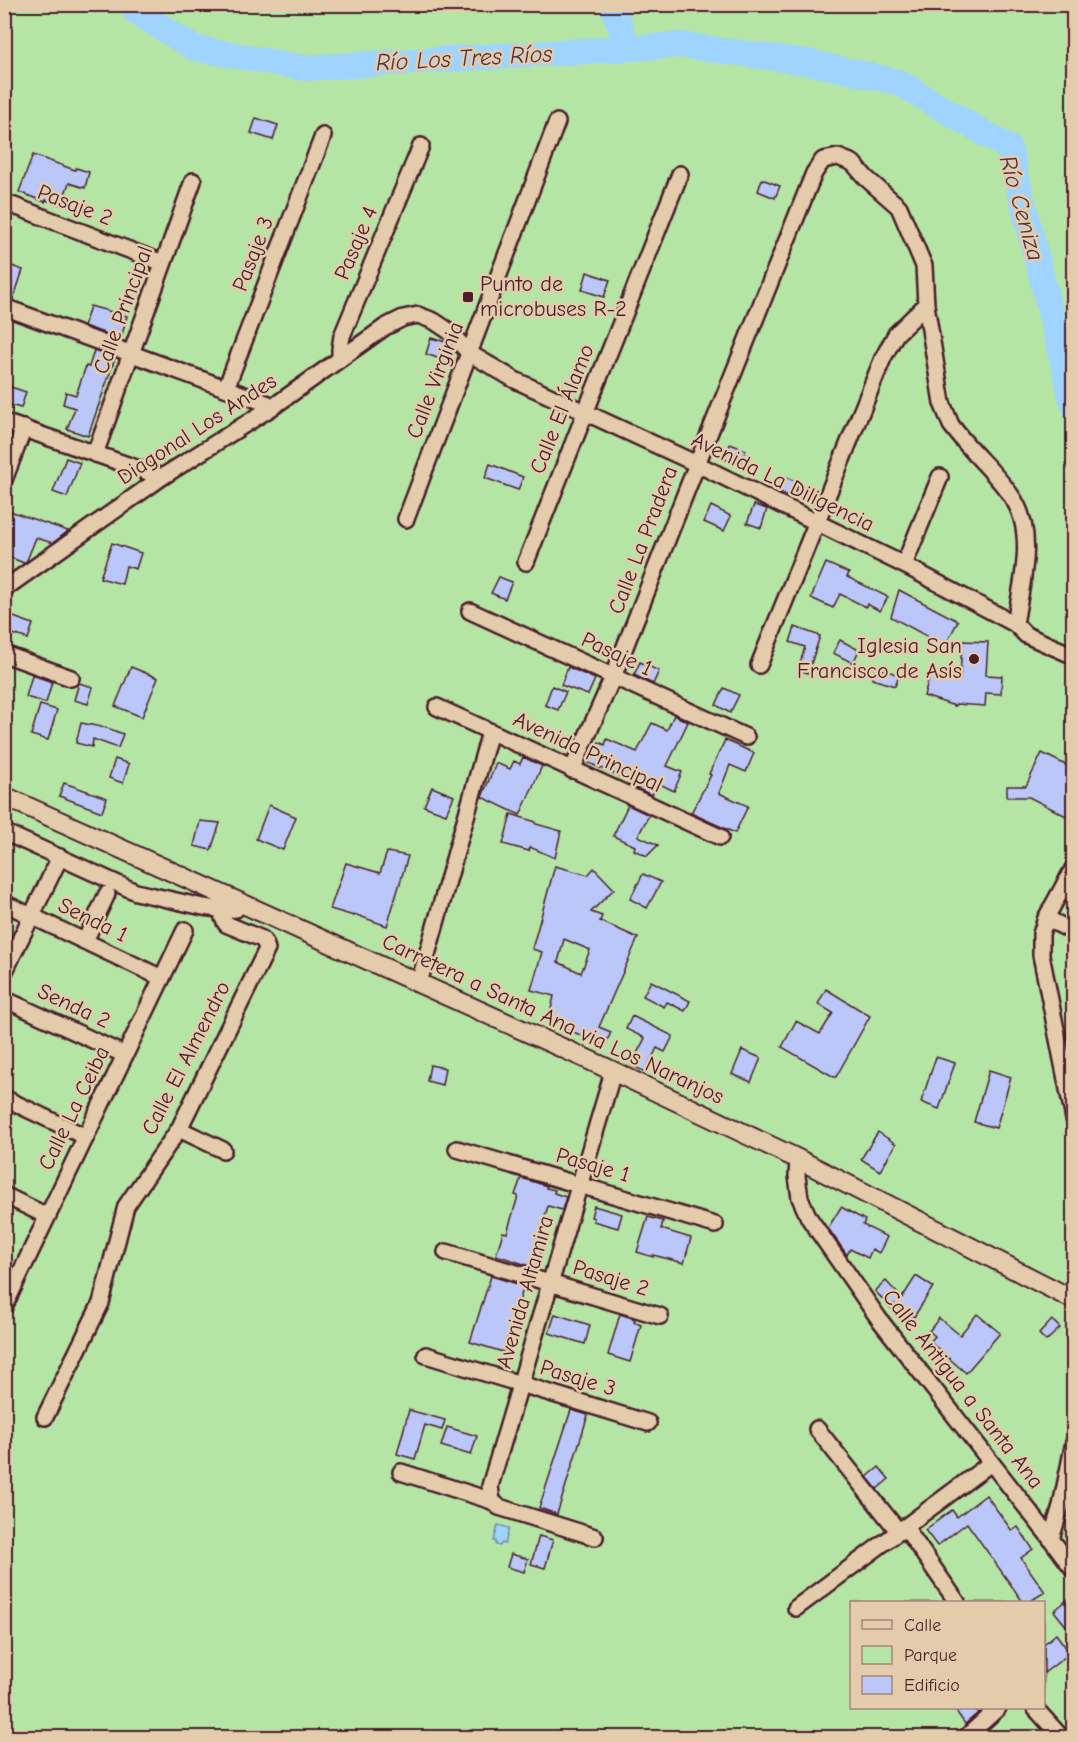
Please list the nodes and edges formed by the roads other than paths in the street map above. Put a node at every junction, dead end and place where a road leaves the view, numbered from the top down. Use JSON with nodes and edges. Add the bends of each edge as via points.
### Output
{"nodes":[{"id":1,"x":556,"y":122,"type":"dead end"},
{"id":2,"x":322,"y":136,"type":"dead end"},
{"id":3,"x":421,"y":146,"type":"dead end"},
{"id":4,"x":680,"y":174,"type":"dead end"},
{"id":5,"x":193,"y":181,"type":"dead end"},
{"id":6,"x":4,"y":202,"type":"edge"},
{"id":7,"x":164,"y":263,"type":"junction"},
{"id":8,"x":926,"y":305,"type":"junction"},
{"id":9,"x":4,"y":308,"type":"edge"},
{"id":10,"x":418,"y":315,"type":"joint"},
{"id":11,"x":469,"y":352,"type":"junction"},
{"id":12,"x":131,"y":353,"type":"junction"},
{"id":13,"x":340,"y":358,"type":"junction"},
{"id":14,"x":226,"y":388,"type":"junction"},
{"id":15,"x":274,"y":406,"type":"junction"},
{"id":16,"x":585,"y":412,"type":"junction"},
{"id":17,"x":4,"y":422,"type":"edge"},
{"id":18,"x":24,"y":428,"type":"junction"},
{"id":19,"x":95,"y":454,"type":"junction"},
{"id":20,"x":697,"y":464,"type":"junction"},
{"id":21,"x":162,"y":477,"type":"junction"},
{"id":22,"x":940,"y":477,"type":"dead end"},
{"id":23,"x":4,"y":480,"type":"edge"},
{"id":24,"x":406,"y":519,"type":"dead end"},
{"id":25,"x":816,"y":523,"type":"junction"},
{"id":26,"x":526,"y":561,"type":"dead end"},
{"id":27,"x":904,"y":565,"type":"junction"},
{"id":28,"x":4,"y":589,"type":"edge"},
{"id":29,"x":470,"y":611,"type":"dead end"},
{"id":30,"x":1015,"y":624,"type":"junction"},
{"id":31,"x":4,"y":654,"type":"edge"},
{"id":32,"x":1074,"y":656,"type":"edge"},
{"id":33,"x":759,"y":665,"type":"dead end"},
{"id":34,"x":613,"y":677,"type":"junction"},
{"id":35,"x":72,"y":678,"type":"dead end"},
{"id":36,"x":436,"y":707,"type":"dead end"},
{"id":37,"x":490,"y":732,"type":"junction"},
{"id":38,"x":746,"y":737,"type":"dead end"},
{"id":39,"x":572,"y":770,"type":"junction"},
{"id":40,"x":4,"y":796,"type":"edge"},
{"id":41,"x":4,"y":832,"type":"edge"},
{"id":42,"x":720,"y":837,"type":"dead end"},
{"id":43,"x":60,"y":857,"type":"junction"},
{"id":44,"x":1074,"y":867,"type":"edge"},
{"id":45,"x":107,"y":894,"type":"dead end"},
{"id":46,"x":4,"y":903,"type":"edge"},
{"id":47,"x":252,"y":907,"type":"junction"},
{"id":48,"x":226,"y":910,"type":"junction"},
{"id":49,"x":32,"y":916,"type":"junction"},
{"id":50,"x":1046,"y":918,"type":"junction"},
{"id":51,"x":185,"y":930,"type":"dead end"},
{"id":52,"x":1074,"y":932,"type":"edge"},
{"id":53,"x":85,"y":941,"type":"junction"},
{"id":54,"x":4,"y":973,"type":"edge"},
{"id":55,"x":162,"y":978,"type":"junction"},
{"id":56,"x":419,"y":983,"type":"junction"},
{"id":57,"x":4,"y":999,"type":"edge"},
{"id":58,"x":125,"y":1055,"type":"junction"},
{"id":59,"x":613,"y":1071,"type":"junction"},
{"id":60,"x":4,"y":1098,"type":"edge"},
{"id":61,"x":1074,"y":1119,"type":"edge"},
{"id":62,"x":178,"y":1129,"type":"junction"},
{"id":63,"x":86,"y":1137,"type":"junction"},
{"id":64,"x":457,"y":1149,"type":"dead end"},
{"id":65,"x":223,"y":1150,"type":"dead end"},
{"id":66,"x":798,"y":1160,"type":"junction"},
{"id":67,"x":580,"y":1184,"type":"junction"},
{"id":68,"x":4,"y":1195,"type":"edge"},
{"id":69,"x":47,"y":1216,"type":"junction"},
{"id":70,"x":715,"y":1225,"type":"dead end"},
{"id":71,"x":446,"y":1252,"type":"dead end"},
{"id":72,"x":551,"y":1284,"type":"junction"},
{"id":73,"x":8,"y":1289,"type":"edge"},
{"id":74,"x":1074,"y":1300,"type":"edge"},
{"id":75,"x":4,"y":1307,"type":"edge"},
{"id":76,"x":660,"y":1316,"type":"dead end"},
{"id":77,"x":426,"y":1355,"type":"dead end"},
{"id":78,"x":521,"y":1384,"type":"junction"},
{"id":79,"x":45,"y":1417,"type":"dead end"},
{"id":80,"x":648,"y":1423,"type":"dead end"},
{"id":81,"x":817,"y":1429,"type":"dead end"},
{"id":82,"x":1074,"y":1442,"type":"edge"},
{"id":83,"x":991,"y":1463,"type":"junction"},
{"id":84,"x":401,"y":1472,"type":"dead end"},
{"id":85,"x":492,"y":1501,"type":"junction"},
{"id":86,"x":902,"y":1530,"type":"junction"},
{"id":87,"x":595,"y":1537,"type":"dead end"},
{"id":88,"x":1052,"y":1539,"type":"junction"},
{"id":89,"x":1074,"y":1570,"type":"edge"},
{"id":90,"x":956,"y":1601,"type":"edge"},
{"id":91,"x":796,"y":1608,"type":"dead end"},
{"id":92,"x":996,"y":1709,"type":"edge"},
{"id":93,"x":1037,"y":1709,"type":"edge"},
{"id":94,"x":965,"y":1737,"type":"edge"},
{"id":95,"x":1062,"y":1737,"type":"edge"}],
"edges":[{"from":1,"to":11,"type":"street","name":"Calle Virginia"},
{"from":2,"to":14,"type":"street","name":"Pasaje 3"},
{"from":3,"to":13,"type":"street","name":"Pasaje 4","via":[[342,336]]},
{"from":4,"to":16,"type":"street","name":"Calle El Álamo"},
{"from":5,"to":7,"type":"street","name":"Calle Principal"},
{"from":6,"to":7,"type":"street","name":"Pasaje 2"},
{"from":7,"to":12,"type":"street","name":"Calle Principal"},
{"from":8,"to":20,"type":"street","name":"Calle La Pradera","via":[[924,266],[899,207],[853,163],[838,157],[823,160],[814,173]]},
{"from":8,"to":25,"type":"street","via":[[896,334],[883,357]]},
{"from":8,"to":30,"type":"street","via":[[942,403],[951,425],[1013,499],[1024,526],[1026,555]]},
{"from":9,"to":12,"type":"street"},
{"from":10,"to":11,"type":"street","name":"Avenida La Diligencia","via":[[449,331]]},
{"from":10,"to":13,"type":"street","name":"Diagonal Los Andes","via":[[385,327]]},
{"from":11,"to":16,"type":"street","name":"Avenida La Diligencia","via":[[515,380]]},
{"from":11,"to":24,"type":"street","name":"Calle Virginia"},
{"from":12,"to":14,"type":"street"},
{"from":12,"to":19,"type":"street","name":"Calle Principal"},
{"from":13,"to":15,"type":"street","name":"Diagonal Los Andes"},
{"from":14,"to":15,"type":"street"},
{"from":15,"to":21,"type":"street","name":"Diagonal Los Andes"},
{"from":16,"to":20,"type":"street","name":"Avenida La Diligencia"},
{"from":16,"to":26,"type":"street","name":"Calle El Álamo"},
{"from":17,"to":18,"type":"street"},
{"from":18,"to":19,"type":"street"},
{"from":18,"to":23,"type":"street"},
{"from":19,"to":21,"type":"street"},
{"from":20,"to":25,"type":"street","name":"Avenida La Diligencia"},
{"from":20,"to":34,"type":"street","name":"Calle La Pradera"},
{"from":21,"to":28,"type":"street","name":"Diagonal Los Andes"},
{"from":22,"to":27,"type":"street"},
{"from":25,"to":27,"type":"street","name":"Avenida La Diligencia"},
{"from":25,"to":33,"type":"street"},
{"from":27,"to":30,"type":"street","name":"Avenida La Diligencia"},
{"from":29,"to":34,"type":"street","name":"Pasaje 1"},
{"from":30,"to":32,"type":"street","name":"Avenida La Diligencia","via":[[1026,635]]},
{"from":31,"to":35,"type":"street"},
{"from":34,"to":38,"type":"street","name":"Pasaje 1"},
{"from":34,"to":39,"type":"street","name":"Calle La Pradera"},
{"from":36,"to":37,"type":"street","name":"Avenida Principal"},
{"from":37,"to":39,"type":"street","name":"Avenida Principal"},
{"from":37,"to":56,"type":"street"},
{"from":39,"to":42,"type":"street","name":"Avenida Principal"},
{"from":40,"to":47,"type":"main road","name":"Carretera a Santa Ana via Los Naranjos"},
{"from":41,"to":43,"type":"street"},
{"from":43,"to":48,"type":"street","via":[[136,892]]},
{"from":43,"to":49,"type":"street"},
{"from":44,"to":50,"type":"street"},
{"from":45,"to":53,"type":"street"},
{"from":46,"to":49,"type":"street","name":"Senda 1"},
{"from":47,"to":48,"type":"street"},
{"from":47,"to":56,"type":"main road","name":"Carretera a Santa Ana via Los Naranjos"},
{"from":48,"to":62,"type":"street","name":"Calle El Almendro","via":[[226,924],[262,939],[267,949]]},
{"from":49,"to":53,"type":"street","name":"Senda 1"},
{"from":49,"to":54,"type":"street"},
{"from":50,"to":52,"type":"street"},
{"from":50,"to":61,"type":"street","via":[[1041,955]]},
{"from":51,"to":55,"type":"street","name":"Calle La Ceiba"},
{"from":53,"to":55,"type":"street","name":"Senda 1"},
{"from":55,"to":58,"type":"street","name":"Calle La Ceiba"},
{"from":56,"to":59,"type":"main road","name":"Carretera a Santa Ana via Los Naranjos"},
{"from":57,"to":58,"type":"street","name":"Senda 2"},
{"from":58,"to":63,"type":"street","name":"Calle La Ceiba"},
{"from":59,"to":66,"type":"main road","name":"Carretera a Santa Ana via Los Naranjos"},
{"from":59,"to":67,"type":"street","name":"Avenida Altamira"},
{"from":60,"to":63,"type":"street"},
{"from":62,"to":65,"type":"street"},
{"from":62,"to":79,"type":"street","name":"Calle El Almendro","via":[[126,1206],[101,1303]]},
{"from":63,"to":69,"type":"street","name":"Calle La Ceiba"},
{"from":64,"to":67,"type":"street","name":"Pasaje 1"},
{"from":66,"to":74,"type":"main road","name":"Carretera a Santa Ana via Los Naranjos"},
{"from":66,"to":83,"type":"street","name":"Calle Antigua a Santa Ana","via":[[800,1198],[809,1218],[879,1318]]},
{"from":67,"to":70,"type":"street","name":"Pasaje 1"},
{"from":67,"to":72,"type":"street","name":"Avenida Altamira"},
{"from":68,"to":69,"type":"street"},
{"from":69,"to":73,"type":"street","name":"Calle La Ceiba"},
{"from":71,"to":72,"type":"street","name":"Pasaje 2"},
{"from":72,"to":76,"type":"street","name":"Pasaje 2"},
{"from":72,"to":78,"type":"street","name":"Avenida Altamira"},
{"from":73,"to":75,"type":"street","name":"Calle La Ceiba"},
{"from":77,"to":78,"type":"street","name":"Pasaje 3"},
{"from":78,"to":80,"type":"street","name":"Pasaje 3"},
{"from":78,"to":85,"type":"street","name":"Avenida Altamira","via":[[490,1486]]},
{"from":81,"to":86,"type":"street"},
{"from":82,"to":88,"type":"street"},
{"from":83,"to":86,"type":"street"},
{"from":83,"to":88,"type":"street","name":"Calle Antigua a Santa Ana"},
{"from":84,"to":85,"type":"street"},
{"from":85,"to":87,"type":"street","via":[[499,1507]]},
{"from":86,"to":90,"type":"street"},
{"from":86,"to":91,"type":"street"},
{"from":88,"to":89,"type":"street","name":"Calle Antigua a Santa Ana"},
{"from":92,"to":94,"type":"street"},
{"from":93,"to":95,"type":"street"}]}
